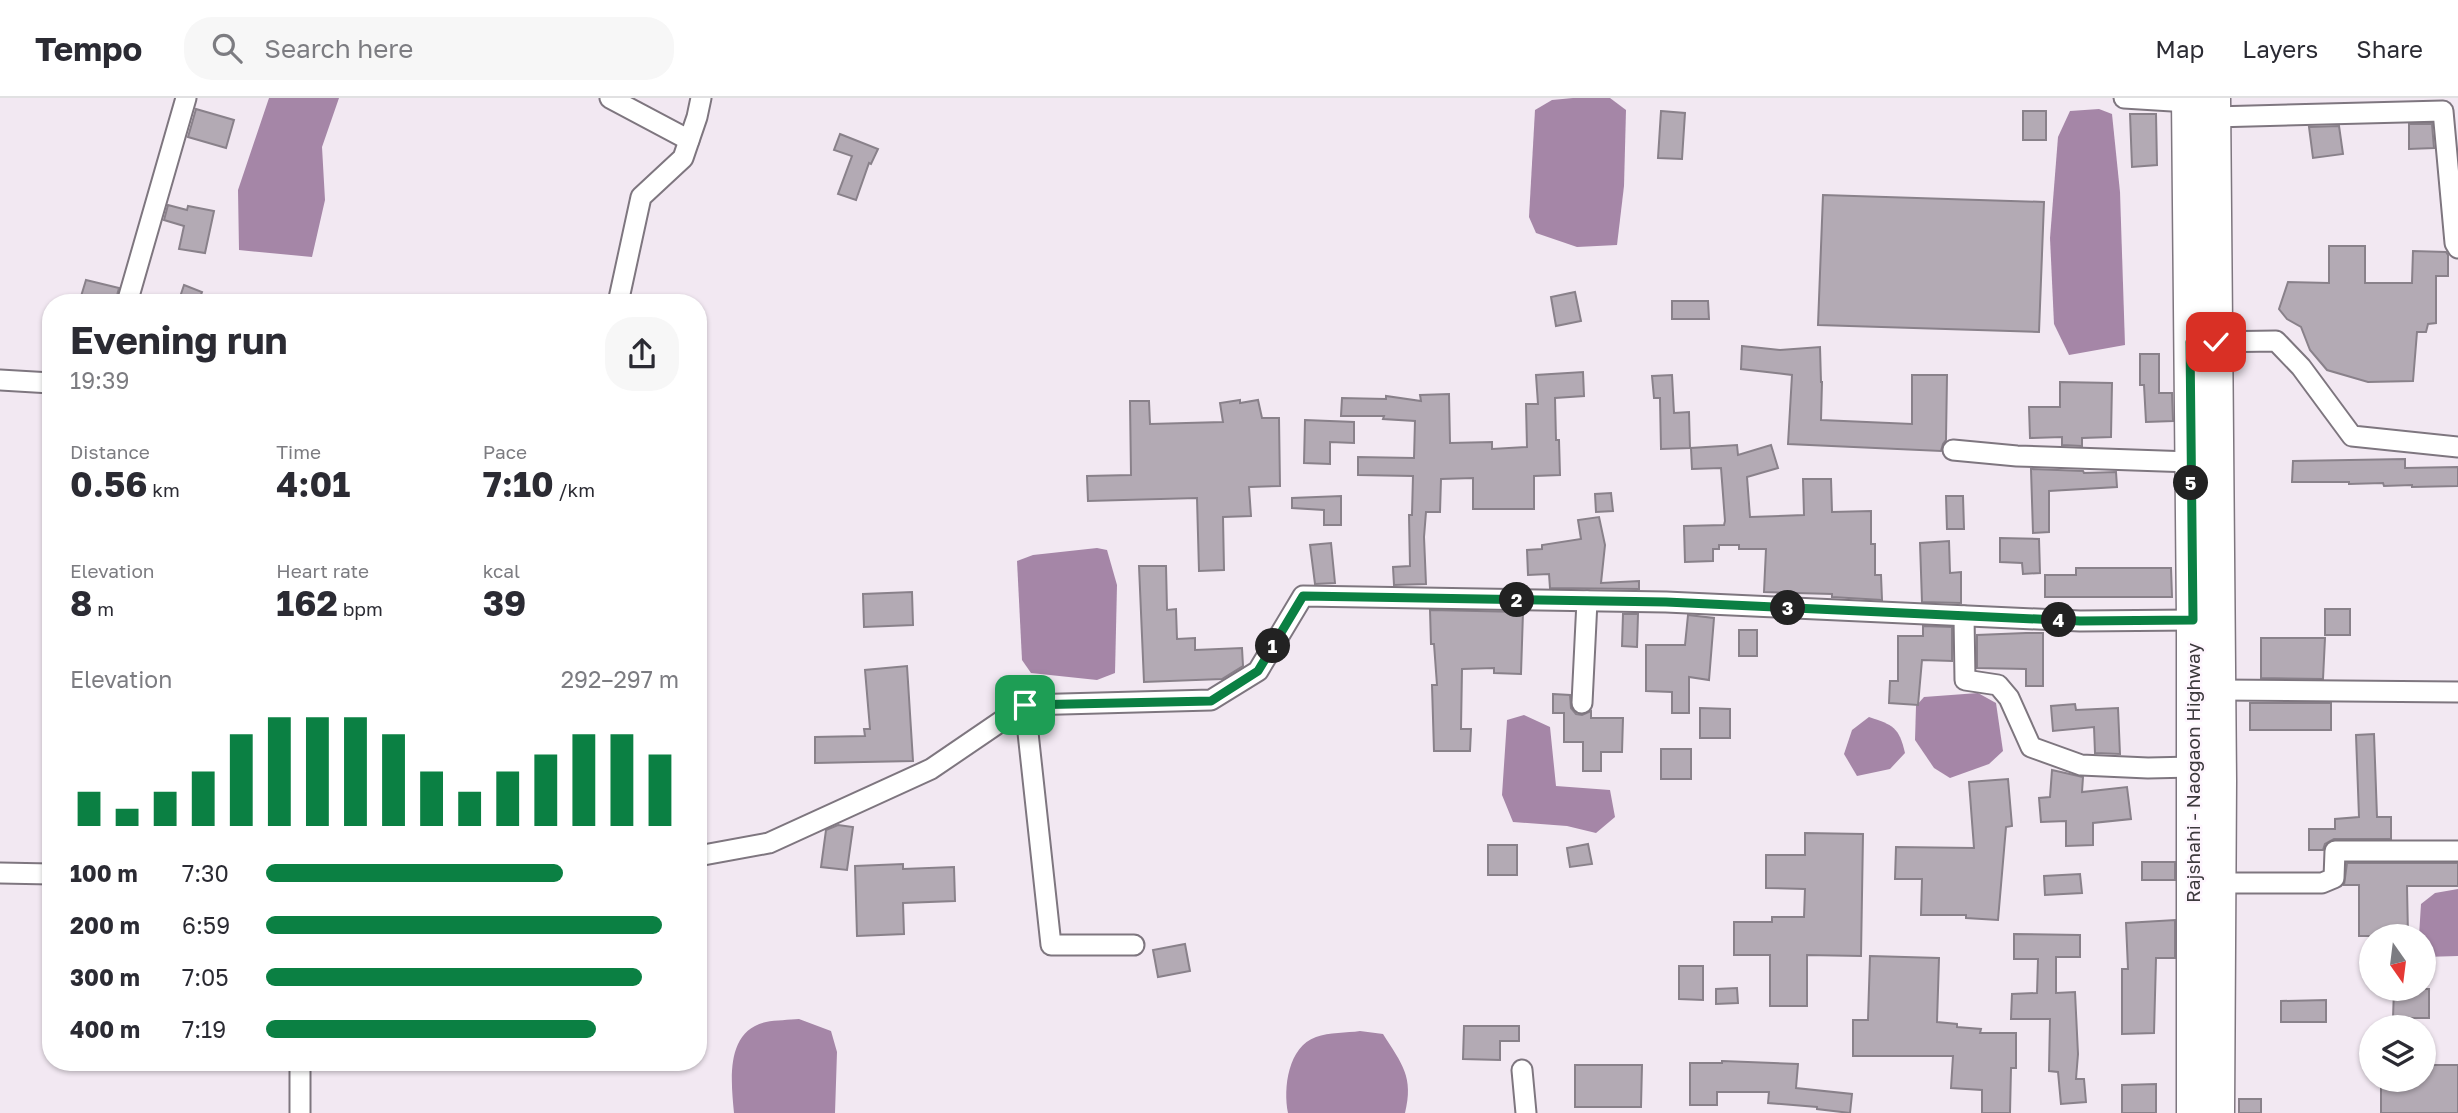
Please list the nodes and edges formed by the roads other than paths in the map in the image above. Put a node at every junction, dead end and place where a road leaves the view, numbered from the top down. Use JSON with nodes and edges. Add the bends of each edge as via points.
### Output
{"nodes":[{"id":1,"x":186,"y":98,"type":"edge"},
{"id":2,"x":610,"y":98,"type":"edge"},
{"id":3,"x":701,"y":98,"type":"edge"},
{"id":4,"x":2124,"y":98,"type":"edge"},
{"id":5,"x":2201,"y":104,"type":"edge"},
{"id":6,"x":689,"y":140,"type":"junction"},
{"id":7,"x":2458,"y":248,"type":"edge"},
{"id":8,"x":130,"y":294,"type":"edge"},
{"id":9,"x":620,"y":294,"type":"edge"},
{"id":10,"x":2203,"y":342,"type":"junction"},
{"id":11,"x":0,"y":380,"type":"edge"},
{"id":12,"x":42,"y":382,"type":"edge"},
{"id":13,"x":2458,"y":447,"type":"edge"},
{"id":14,"x":1954,"y":450,"type":"dead end"},
{"id":15,"x":2191,"y":462,"type":"junction"},
{"id":16,"x":1587,"y":601,"type":"junction"},
{"id":17,"x":1964,"y":616,"type":"junction"},
{"id":18,"x":2193,"y":620,"type":"junction"},
{"id":19,"x":2219,"y":690,"type":"junction"},
{"id":20,"x":2458,"y":692,"type":"edge"},
{"id":21,"x":1582,"y":703,"type":"dead end"},
{"id":22,"x":1025,"y":705,"type":"junction"},
{"id":23,"x":2193,"y":767,"type":"junction"},
{"id":24,"x":2458,"y":851,"type":"edge"},
{"id":25,"x":707,"y":854,"type":"edge"},
{"id":26,"x":0,"y":873,"type":"edge"},
{"id":27,"x":42,"y":874,"type":"edge"},
{"id":28,"x":2220,"y":883,"type":"junction"},
{"id":29,"x":1134,"y":945,"type":"dead end"},
{"id":30,"x":1522,"y":1070,"type":"dead end"},
{"id":31,"x":300,"y":1071,"type":"edge"},
{"id":32,"x":300,"y":1113,"type":"edge"},
{"id":33,"x":1526,"y":1113,"type":"edge"},
{"id":34,"x":2193,"y":1113,"type":"edge"},
{"id":35,"x":2218,"y":1113,"type":"edge"}],
"edges":[{"from":1,"to":8,"type":"street"},
{"from":2,"to":6,"type":"street"},
{"from":3,"to":6,"type":"street"},
{"from":4,"to":5,"type":"street"},
{"from":5,"to":7,"type":"street","via":[[2443,111]]},
{"from":5,"to":10,"type":"main road","name":"Rajshahi - Naogaon Highway"},
{"from":6,"to":9,"type":"street","via":[[683,158],[640,197]]},
{"from":10,"to":13,"type":"street","via":[[2276,341],[2353,436]]},
{"from":10,"to":15,"type":"main road","name":"Rajshahi - Naogaon Highway"},
{"from":10,"to":19,"type":"main road","name":"Rajshahi - Naogaon Highway"},
{"from":11,"to":12,"type":"street"},
{"from":14,"to":15,"type":"street"},
{"from":15,"to":18,"type":"main road","name":"Rajshahi - Naogaon Highway"},
{"from":16,"to":17,"type":"street"},
{"from":16,"to":21,"type":"street"},
{"from":16,"to":22,"type":"street","via":[[1303,596],[1258,671],[1211,701]]},
{"from":17,"to":18,"type":"street"},
{"from":17,"to":23,"type":"street","via":[[1965,680],[1998,685],[2009,698],[2031,747],[2081,765]]},
{"from":18,"to":23,"type":"main road","name":"Rajshahi - Naogaon Highway"},
{"from":19,"to":20,"type":"street"},
{"from":19,"to":28,"type":"main road","name":"Rajshahi - Naogaon Highway"},
{"from":22,"to":25,"type":"street","via":[[931,769],[769,843]]},
{"from":22,"to":29,"type":"street","via":[[1051,945]]},
{"from":23,"to":34,"type":"main road","name":"Rajshahi - Naogaon Highway"},
{"from":24,"to":28,"type":"street","via":[[2334,850],[2334,878],[2322,883]]},
{"from":26,"to":27,"type":"street"},
{"from":28,"to":35,"type":"main road","name":"Rajshahi - Naogaon Highway"},
{"from":30,"to":33,"type":"street"},
{"from":31,"to":32,"type":"street"}]}
